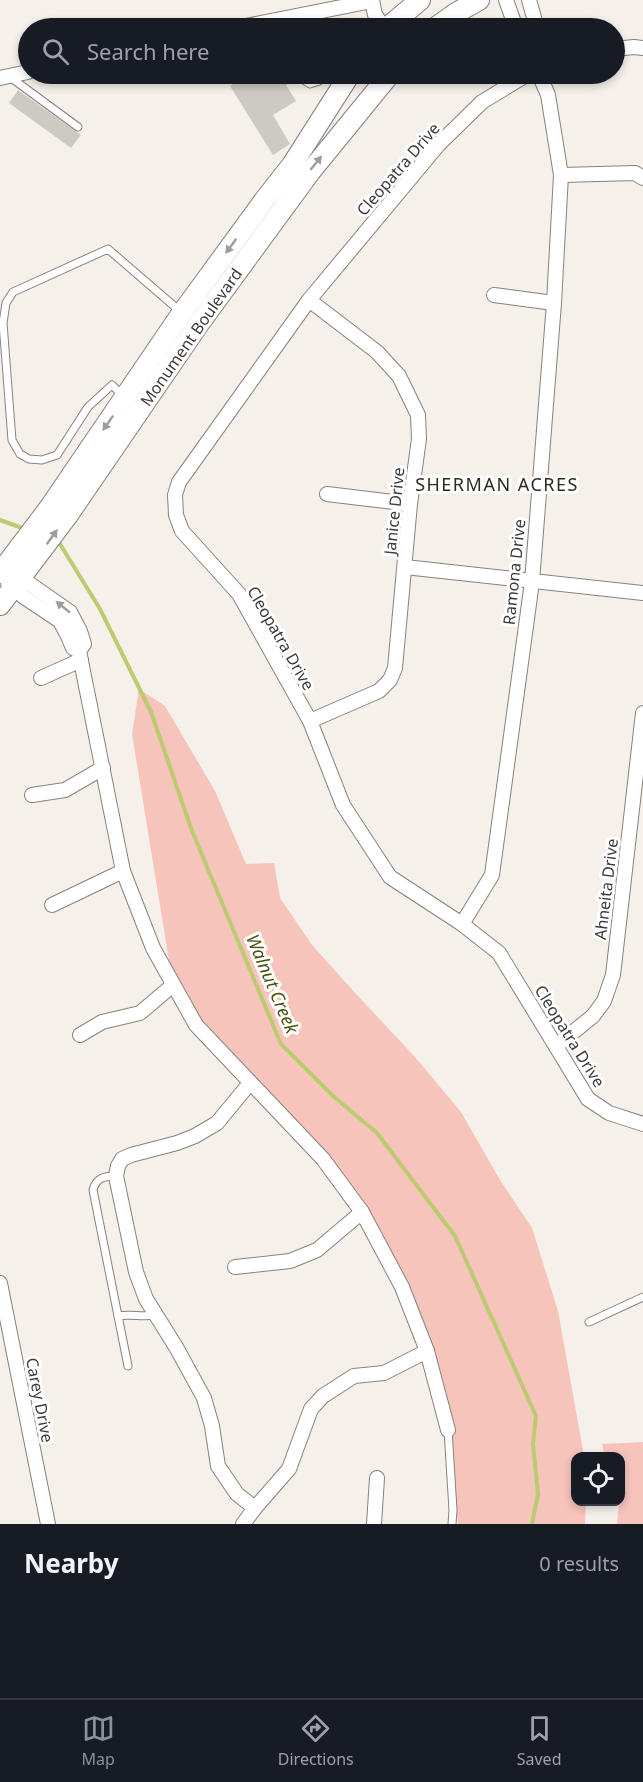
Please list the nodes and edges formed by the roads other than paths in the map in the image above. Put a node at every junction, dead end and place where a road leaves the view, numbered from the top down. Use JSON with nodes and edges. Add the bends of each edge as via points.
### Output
{"nodes":[{"id":1,"x":372,"y":0,"type":"edge"},
{"id":2,"x":420,"y":0,"type":"edge"},
{"id":3,"x":479,"y":0,"type":"edge"},
{"id":4,"x":506,"y":0,"type":"edge"},
{"id":5,"x":529,"y":0,"type":"edge"},
{"id":6,"x":302,"y":15,"type":"junction"},
{"id":7,"x":287,"y":18,"type":"edge"},
{"id":8,"x":304,"y":18,"type":"edge"},
{"id":9,"x":378,"y":18,"type":"edge"},
{"id":10,"x":398,"y":18,"type":"edge"},
{"id":11,"x":449,"y":18,"type":"edge"},
{"id":12,"x":512,"y":18,"type":"edge"},
{"id":13,"x":534,"y":18,"type":"edge"},
{"id":14,"x":625,"y":48,"type":"edge"},
{"id":15,"x":643,"y":48,"type":"edge"},
{"id":16,"x":5,"y":77,"type":"edge"},
{"id":17,"x":338,"y":84,"type":"edge"},
{"id":18,"x":382,"y":84,"type":"edge"},
{"id":19,"x":512,"y":84,"type":"edge"},
{"id":20,"x":543,"y":84,"type":"edge"},
{"id":21,"x":78,"y":128,"type":"dead end"},
{"id":22,"x":561,"y":176,"type":"junction"},
{"id":23,"x":643,"y":178,"type":"edge"},
{"id":24,"x":494,"y":295,"type":"dead end"},
{"id":25,"x":309,"y":300,"type":"junction"},
{"id":26,"x":554,"y":303,"type":"junction"},
{"id":27,"x":183,"y":313,"type":"junction"},
{"id":28,"x":125,"y":398,"type":"junction"},
{"id":29,"x":327,"y":494,"type":"dead end"},
{"id":30,"x":410,"y":504,"type":"junction"},
{"id":31,"x":405,"y":567,"type":"junction"},
{"id":32,"x":11,"y":571,"type":"edge"},
{"id":33,"x":532,"y":582,"type":"junction"},
{"id":34,"x":643,"y":593,"type":"edge"},
{"id":35,"x":0,"y":605,"type":"edge"},
{"id":36,"x":80,"y":656,"type":"junction"},
{"id":37,"x":41,"y":678,"type":"dead end"},
{"id":38,"x":643,"y":713,"type":"edge"},
{"id":39,"x":310,"y":721,"type":"junction"},
{"id":40,"x":102,"y":768,"type":"junction"},
{"id":41,"x":32,"y":795,"type":"dead end"},
{"id":42,"x":123,"y":871,"type":"junction"},
{"id":43,"x":52,"y":905,"type":"dead end"},
{"id":44,"x":462,"y":924,"type":"junction"},
{"id":45,"x":173,"y":985,"type":"junction"},
{"id":46,"x":80,"y":1035,"type":"dead end"},
{"id":47,"x":556,"y":1046,"type":"junction"},
{"id":48,"x":250,"y":1083,"type":"junction"},
{"id":49,"x":643,"y":1124,"type":"edge"},
{"id":50,"x":116,"y":1176,"type":"junction"},
{"id":51,"x":362,"y":1212,"type":"junction"},
{"id":52,"x":235,"y":1267,"type":"dead end"},
{"id":53,"x":0,"y":1283,"type":"edge"},
{"id":54,"x":643,"y":1297,"type":"edge"},
{"id":55,"x":156,"y":1315,"type":"junction"},
{"id":56,"x":118,"y":1316,"type":"junction"},
{"id":57,"x":589,"y":1322,"type":"dead end"},
{"id":58,"x":427,"y":1351,"type":"junction"},
{"id":59,"x":128,"y":1366,"type":"dead end"},
{"id":60,"x":448,"y":1430,"type":"joint"},
{"id":61,"x":377,"y":1478,"type":"dead end"},
{"id":62,"x":255,"y":1508,"type":"junction"},
{"id":63,"x":48,"y":1524,"type":"edge"},
{"id":64,"x":243,"y":1524,"type":"edge"},
{"id":65,"x":375,"y":1524,"type":"edge"},
{"id":66,"x":452,"y":1524,"type":"edge"}],
"edges":[{"from":1,"to":6,"type":"street"},
{"from":1,"to":9,"type":"street"},
{"from":2,"to":10,"type":"main road"},
{"from":3,"to":11,"type":"main road"},
{"from":4,"to":12,"type":"street"},
{"from":5,"to":13,"type":"street"},
{"from":6,"to":7,"type":"street"},
{"from":6,"to":8,"type":"lane"},
{"from":14,"to":15,"type":"street"},
{"from":16,"to":21,"type":"lane"},
{"from":17,"to":27,"type":"main road","name":"Monument Boulevard","one_way":true,"via":[[302,151]]},
{"from":32,"to":18,"type":"main road","name":"Monument Boulevard","one_way":true,"via":[[36,559],[207,311],[310,172]]},
{"from":19,"to":25,"type":"street","name":"Cleopatra Drive","via":[[482,102],[439,144]]},
{"from":20,"to":22,"type":"street","name":"Ramona Drive"},
{"from":22,"to":23,"type":"street","via":[[635,173]]},
{"from":22,"to":26,"type":"street","name":"Ramona Drive"},
{"from":24,"to":26,"type":"street"},
{"from":25,"to":30,"type":"street","name":"Janice Drive","via":[[377,352],[409,394],[418,415],[419,439]]},
{"from":25,"to":39,"type":"street","name":"Cleopatra Drive","via":[[179,482],[175,495],[182,531],[239,594]]},
{"from":26,"to":33,"type":"street","name":"Ramona Drive"},
{"from":27,"to":28,"type":"main road","name":"Monument Boulevard"},
{"from":27,"to":28,"type":"lane","via":[[108,249],[13,292],[6,303],[3,323],[12,440],[20,454],[42,460],[57,455],[88,406],[112,385]]},
{"from":28,"to":32,"type":"main road","name":"Monument Boulevard","one_way":true},
{"from":29,"to":30,"type":"street"},
{"from":30,"to":31,"type":"street","name":"Janice Drive"},
{"from":31,"to":33,"type":"street"},
{"from":31,"to":39,"type":"street","name":"Janice Drive","via":[[395,669],[390,680],[379,691]]},
{"from":32,"to":35,"type":"main road","name":"Monument Boulevard"},
{"from":32,"to":36,"type":"street","via":[[60,621]]},
{"from":33,"to":34,"type":"street"},
{"from":33,"to":44,"type":"street","name":"Ramona Drive","via":[[492,875]]},
{"from":36,"to":37,"type":"street"},
{"from":36,"to":40,"type":"street"},
{"from":38,"to":47,"type":"street","name":"Ahneita Drive","via":[[613,975],[604,1001],[593,1017]]},
{"from":39,"to":44,"type":"street","name":"Cleopatra Drive","via":[[342,804],[390,878]]},
{"from":40,"to":41,"type":"street","via":[[65,790]]},
{"from":40,"to":42,"type":"street"},
{"from":42,"to":43,"type":"street"},
{"from":42,"to":45,"type":"street","via":[[153,948]]},
{"from":44,"to":47,"type":"street","name":"Cleopatra Drive","via":[[499,953]]},
{"from":45,"to":46,"type":"street","via":[[140,1012],[102,1022]]},
{"from":45,"to":48,"type":"street","via":[[196,1025]]},
{"from":47,"to":49,"type":"street","name":"Cleopatra Drive","via":[[588,1100],[609,1113]]},
{"from":48,"to":50,"type":"street","via":[[217,1123],[177,1143],[131,1155],[122,1160]]},
{"from":48,"to":51,"type":"street","via":[[323,1159]]},
{"from":50,"to":55,"type":"street","via":[[136,1272]]},
{"from":50,"to":56,"type":"lane","via":[[99,1179],[93,1190]]},
{"from":51,"to":52,"type":"street","via":[[317,1250],[290,1261]]},
{"from":51,"to":58,"type":"street","via":[[402,1287]]},
{"from":53,"to":63,"type":"street","name":"Carey Drive"},
{"from":54,"to":57,"type":"lane"},
{"from":55,"to":56,"type":"lane"},
{"from":55,"to":62,"type":"street","via":[[204,1398],[218,1466],[237,1494]]},
{"from":56,"to":59,"type":"lane"},
{"from":58,"to":60,"type":"street"},
{"from":58,"to":62,"type":"street","via":[[384,1373],[354,1376],[323,1396],[311,1409],[289,1469]]},
{"from":60,"to":66,"type":"lane"},
{"from":61,"to":65,"type":"street"},
{"from":62,"to":64,"type":"street"}]}
